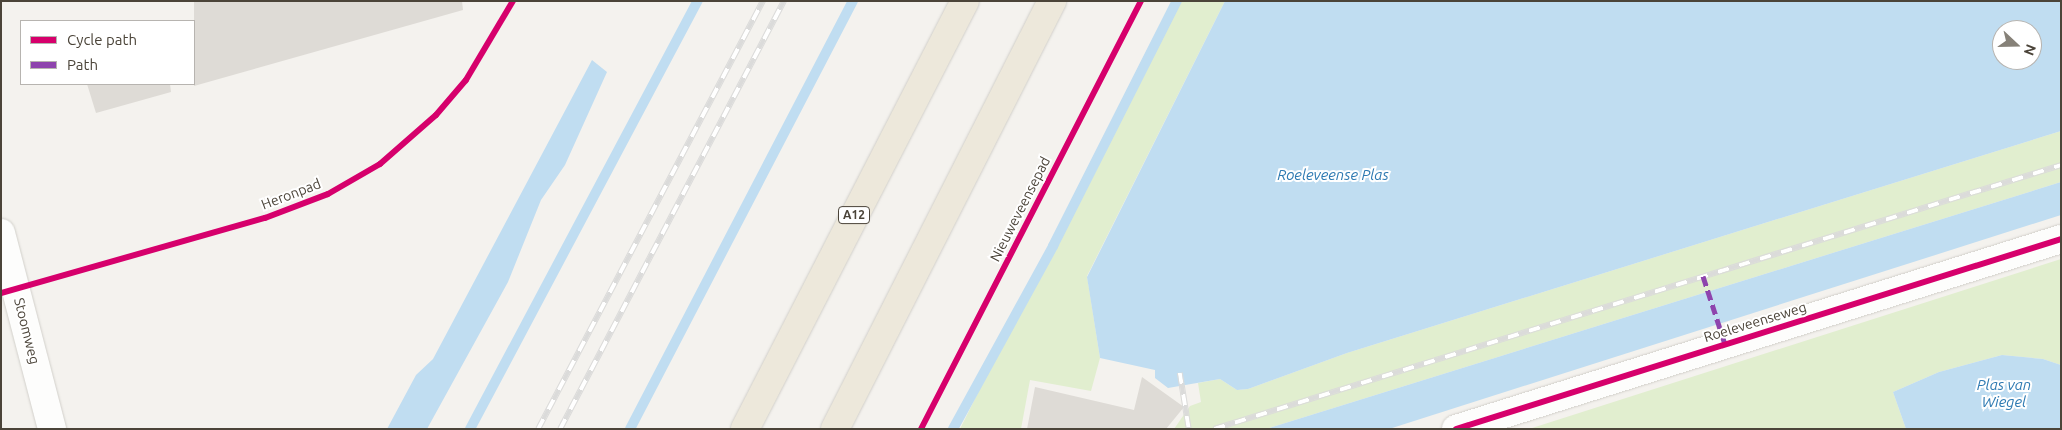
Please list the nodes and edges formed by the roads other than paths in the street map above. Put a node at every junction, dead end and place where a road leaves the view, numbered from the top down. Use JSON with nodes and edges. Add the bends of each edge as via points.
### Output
{"nodes":[{"id":1,"x":965,"y":1,"type":"edge"},
{"id":2,"x":1052,"y":1,"type":"edge"},
{"id":3,"x":1,"y":233,"type":"edge"},
{"id":4,"x":2061,"y":239,"type":"edge"},
{"id":5,"x":52,"y":429,"type":"edge"},
{"id":6,"x":745,"y":429,"type":"edge"},
{"id":7,"x":835,"y":429,"type":"edge"},
{"id":8,"x":1456,"y":429,"type":"edge"}],
"edges":[{"from":1,"to":6,"type":"highway","number":"A12"},
{"from":2,"to":7,"type":"highway"},
{"from":3,"to":5,"type":"street","name":"Stoomweg"},
{"from":4,"to":8,"type":"street","name":"Roeleveenseweg"}]}
